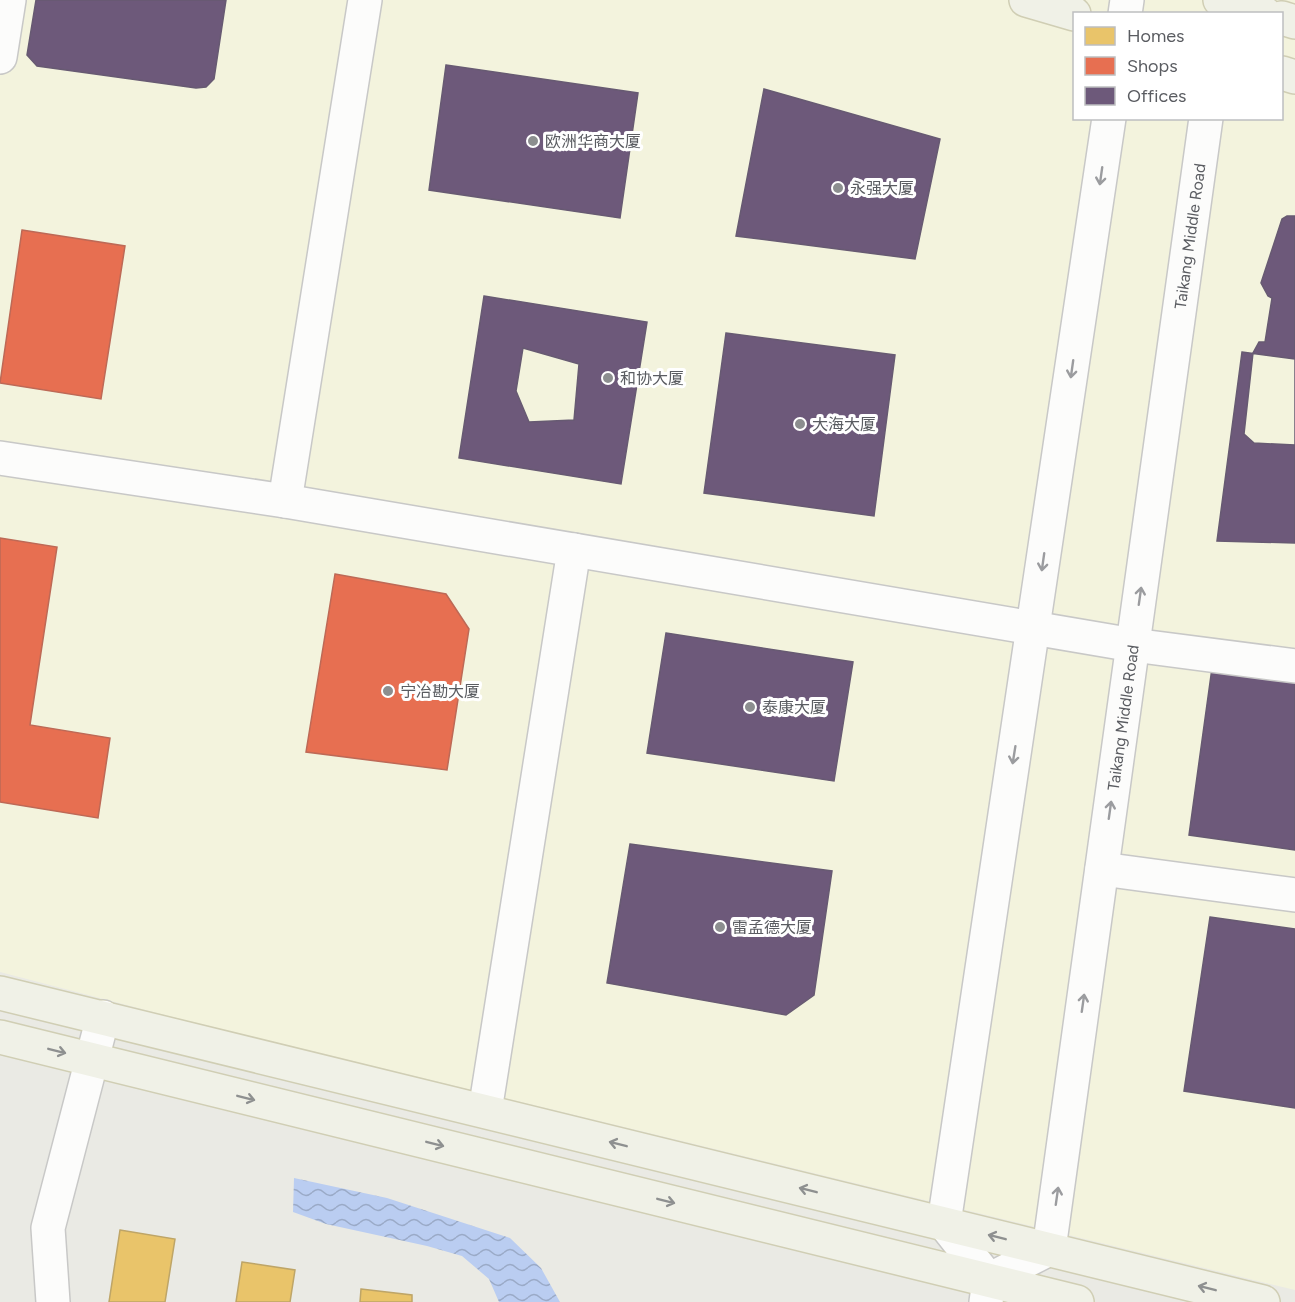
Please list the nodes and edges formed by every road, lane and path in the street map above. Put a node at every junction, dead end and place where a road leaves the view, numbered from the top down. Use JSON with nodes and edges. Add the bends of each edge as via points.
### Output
{"nodes":[{"id":1,"x":9,"y":0,"type":"edge"},
{"id":2,"x":365,"y":0,"type":"edge"},
{"id":3,"x":1026,"y":0,"type":"edge"},
{"id":4,"x":1222,"y":0,"type":"edge"},
{"id":5,"x":1259,"y":12,"type":"edge"},
{"id":6,"x":1073,"y":14,"type":"edge"},
{"id":7,"x":0,"y":57,"type":"edge"},
{"id":8,"x":1109,"y":120,"type":"edge"},
{"id":9,"x":1206,"y":120,"type":"edge"},
{"id":10,"x":0,"y":458,"type":"edge"},
{"id":11,"x":285,"y":501,"type":"junction"},
{"id":12,"x":574,"y":550,"type":"junction"},
{"id":13,"x":1033,"y":628,"type":"junction"},
{"id":14,"x":1133,"y":645,"type":"junction"},
{"id":15,"x":1295,"y":666,"type":"edge"},
{"id":16,"x":1102,"y":869,"type":"junction"},
{"id":17,"x":1295,"y":895,"type":"edge"},
{"id":18,"x":0,"y":993,"type":"edge"},
{"id":19,"x":103,"y":1017,"type":"junction"},
{"id":20,"x":0,"y":1037,"type":"edge"},
{"id":21,"x":92,"y":1059,"type":"junction"},
{"id":22,"x":485,"y":1111,"type":"junction"},
{"id":23,"x":944,"y":1223,"type":"junction"},
{"id":24,"x":1049,"y":1249,"type":"junction"},
{"id":25,"x":987,"y":1291,"type":"edge"},
{"id":26,"x":53,"y":1302,"type":"edge"},
{"id":27,"x":1077,"y":1302,"type":"edge"},
{"id":28,"x":1263,"y":1302,"type":"edge"}],
"edges":[{"from":1,"to":7,"type":"street"},
{"from":2,"to":11,"type":"street"},
{"from":3,"to":6,"type":"main road"},
{"from":4,"to":5,"type":"main road"},
{"from":8,"to":13,"type":"street","one_way":true},
{"from":14,"to":9,"type":"street","name":"Taikang Middle Road","one_way":true},
{"from":10,"to":11,"type":"street"},
{"from":11,"to":12,"type":"street"},
{"from":12,"to":13,"type":"street"},
{"from":12,"to":22,"type":"street"},
{"from":13,"to":14,"type":"street"},
{"from":13,"to":23,"type":"street","one_way":true},
{"from":14,"to":15,"type":"street"},
{"from":16,"to":14,"type":"street","name":"Taikang Middle Road","one_way":true},
{"from":16,"to":17,"type":"street"},
{"from":24,"to":16,"type":"street","name":"Taikang Middle Road","one_way":true},
{"from":18,"to":19,"type":"main road"},
{"from":19,"to":21,"type":"street"},
{"from":19,"to":22,"type":"main road"},
{"from":20,"to":21,"type":"main road","one_way":true},
{"from":21,"to":25,"type":"main road","one_way":true},
{"from":21,"to":26,"type":"street","via":[[48,1227]]},
{"from":23,"to":22,"type":"main road","one_way":true},
{"from":24,"to":23,"type":"main road","one_way":true},
{"from":23,"to":25,"type":"street"},
{"from":24,"to":25,"type":"street"},
{"from":28,"to":24,"type":"main road","one_way":true},
{"from":25,"to":27,"type":"main road"}]}
